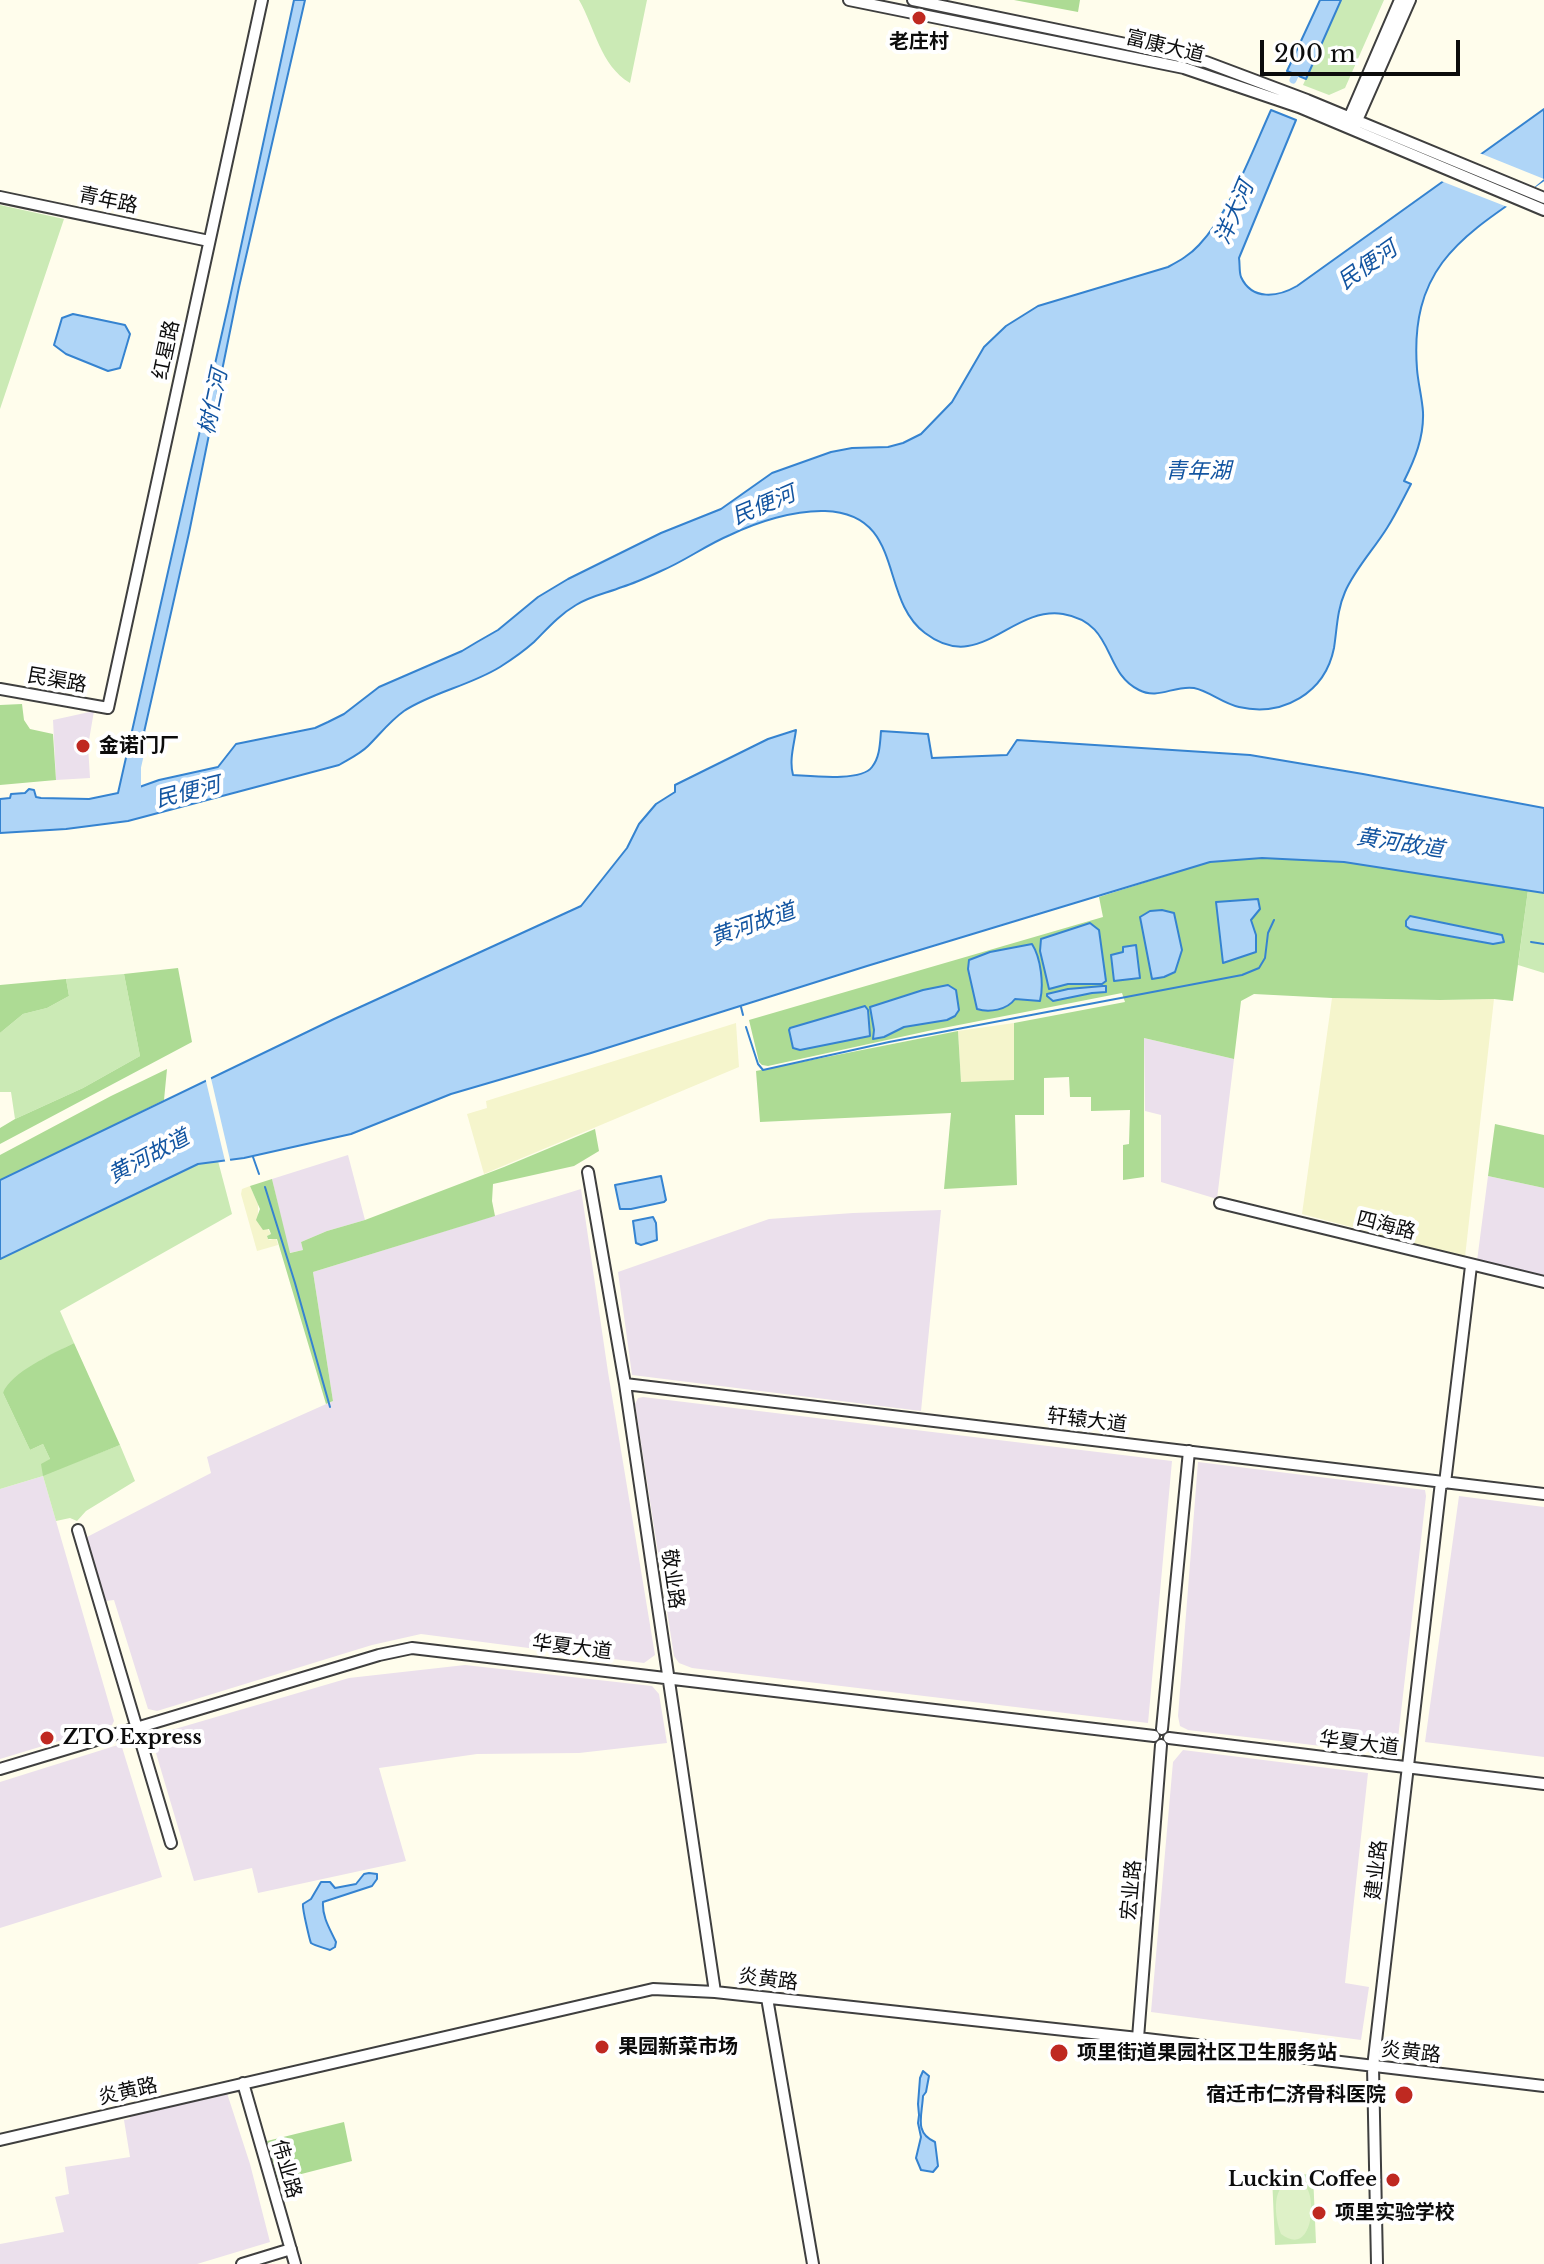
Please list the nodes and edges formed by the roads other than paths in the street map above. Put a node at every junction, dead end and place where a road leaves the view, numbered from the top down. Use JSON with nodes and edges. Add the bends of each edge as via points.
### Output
{"nodes":[{"id":1,"x":262,"y":0,"type":"edge"},
{"id":2,"x":849,"y":0,"type":"edge"},
{"id":3,"x":913,"y":0,"type":"edge"},
{"id":4,"x":1400,"y":0,"type":"edge"},
{"id":5,"x":1410,"y":0,"type":"edge"},
{"id":6,"x":904,"y":5,"type":"edge"},
{"id":7,"x":1351,"y":124,"type":"junction"},
{"id":8,"x":1397,"y":143,"type":"junction"},
{"id":9,"x":0,"y":197,"type":"edge"},
{"id":10,"x":1544,"y":198,"type":"edge"},
{"id":11,"x":1544,"y":210,"type":"edge"},
{"id":12,"x":209,"y":241,"type":"junction"},
{"id":13,"x":0,"y":689,"type":"edge"},
{"id":14,"x":108,"y":708,"type":"joint"},
{"id":15,"x":588,"y":1172,"type":"dead end"},
{"id":16,"x":1220,"y":1203,"type":"dead end"},
{"id":17,"x":1471,"y":1266,"type":"junction"},
{"id":18,"x":1544,"y":1282,"type":"edge"},
{"id":19,"x":625,"y":1384,"type":"junction"},
{"id":20,"x":1189,"y":1451,"type":"junction"},
{"id":21,"x":1443,"y":1483,"type":"junction"},
{"id":22,"x":1544,"y":1494,"type":"edge"},
{"id":23,"x":78,"y":1530,"type":"dead end"},
{"id":24,"x":669,"y":1679,"type":"junction"},
{"id":25,"x":138,"y":1727,"type":"junction"},
{"id":26,"x":1162,"y":1737,"type":"junction"},
{"id":27,"x":1407,"y":1768,"type":"junction"},
{"id":28,"x":0,"y":1769,"type":"edge"},
{"id":29,"x":1544,"y":1784,"type":"edge"},
{"id":30,"x":171,"y":1843,"type":"dead end"},
{"id":31,"x":715,"y":1992,"type":"junction"},
{"id":32,"x":767,"y":1998,"type":"junction"},
{"id":33,"x":1138,"y":2038,"type":"junction"},
{"id":34,"x":1373,"y":2067,"type":"junction"},
{"id":35,"x":243,"y":2083,"type":"junction"},
{"id":36,"x":1544,"y":2086,"type":"edge"},
{"id":37,"x":0,"y":2140,"type":"edge"},
{"id":38,"x":291,"y":2249,"type":"junction"},
{"id":39,"x":242,"y":2264,"type":"edge"},
{"id":40,"x":295,"y":2264,"type":"edge"},
{"id":41,"x":813,"y":2264,"type":"edge"},
{"id":42,"x":1377,"y":2264,"type":"edge"}],
"edges":[{"from":1,"to":12,"type":"street","name":"红星路"},
{"from":2,"to":6,"type":"street","name":"富康大道"},
{"from":3,"to":7,"type":"street","name":"富康大道","via":[[1206,62]]},
{"from":4,"to":7,"type":"street"},
{"from":5,"to":7,"type":"street"},
{"from":6,"to":7,"type":"street","name":"富康大道","via":[[1184,68]]},
{"from":7,"to":8,"type":"street","name":"富康大道"},
{"from":8,"to":10,"type":"street","name":"富康大道"},
{"from":8,"to":11,"type":"street","name":"富康大道"},
{"from":9,"to":12,"type":"street","name":"青年路"},
{"from":12,"to":14,"type":"street","name":"红星路"},
{"from":13,"to":14,"type":"street","name":"民渠路"},
{"from":15,"to":19,"type":"street","name":"敬业路"},
{"from":16,"to":17,"type":"street","name":"四海路"},
{"from":17,"to":18,"type":"street","name":"四海路"},
{"from":17,"to":21,"type":"street","name":"建业路"},
{"from":19,"to":20,"type":"street","name":"轩辕大道"},
{"from":19,"to":24,"type":"street","name":"敬业路"},
{"from":20,"to":21,"type":"street","name":"轩辕大道"},
{"from":20,"to":26,"type":"street","name":"宏业路"},
{"from":21,"to":22,"type":"street","name":"轩辕大道"},
{"from":21,"to":27,"type":"street","name":"建业路"},
{"from":23,"to":25,"type":"street"},
{"from":24,"to":25,"type":"street","name":"华夏大道","via":[[412,1648]]},
{"from":24,"to":26,"type":"street","name":"华夏大道"},
{"from":24,"to":31,"type":"street","name":"敬业路"},
{"from":25,"to":28,"type":"street","name":"华夏大道"},
{"from":25,"to":30,"type":"street"},
{"from":26,"to":27,"type":"street","name":"华夏大道"},
{"from":26,"to":33,"type":"street","name":"宏业路"},
{"from":27,"to":29,"type":"street","name":"华夏大道"},
{"from":27,"to":34,"type":"street","name":"建业路"},
{"from":31,"to":32,"type":"street","name":"炎黄路"},
{"from":31,"to":35,"type":"street","name":"炎黄路","via":[[653,1989]]},
{"from":32,"to":33,"type":"street","name":"炎黄路"},
{"from":32,"to":41,"type":"street"},
{"from":33,"to":34,"type":"street","name":"炎黄路"},
{"from":34,"to":36,"type":"street","name":"炎黄路"},
{"from":34,"to":42,"type":"street","name":"建业路"},
{"from":35,"to":37,"type":"street","name":"炎黄路"},
{"from":35,"to":38,"type":"street","name":"伟业路"},
{"from":38,"to":39,"type":"street"},
{"from":38,"to":40,"type":"street","name":"伟业路"}]}
